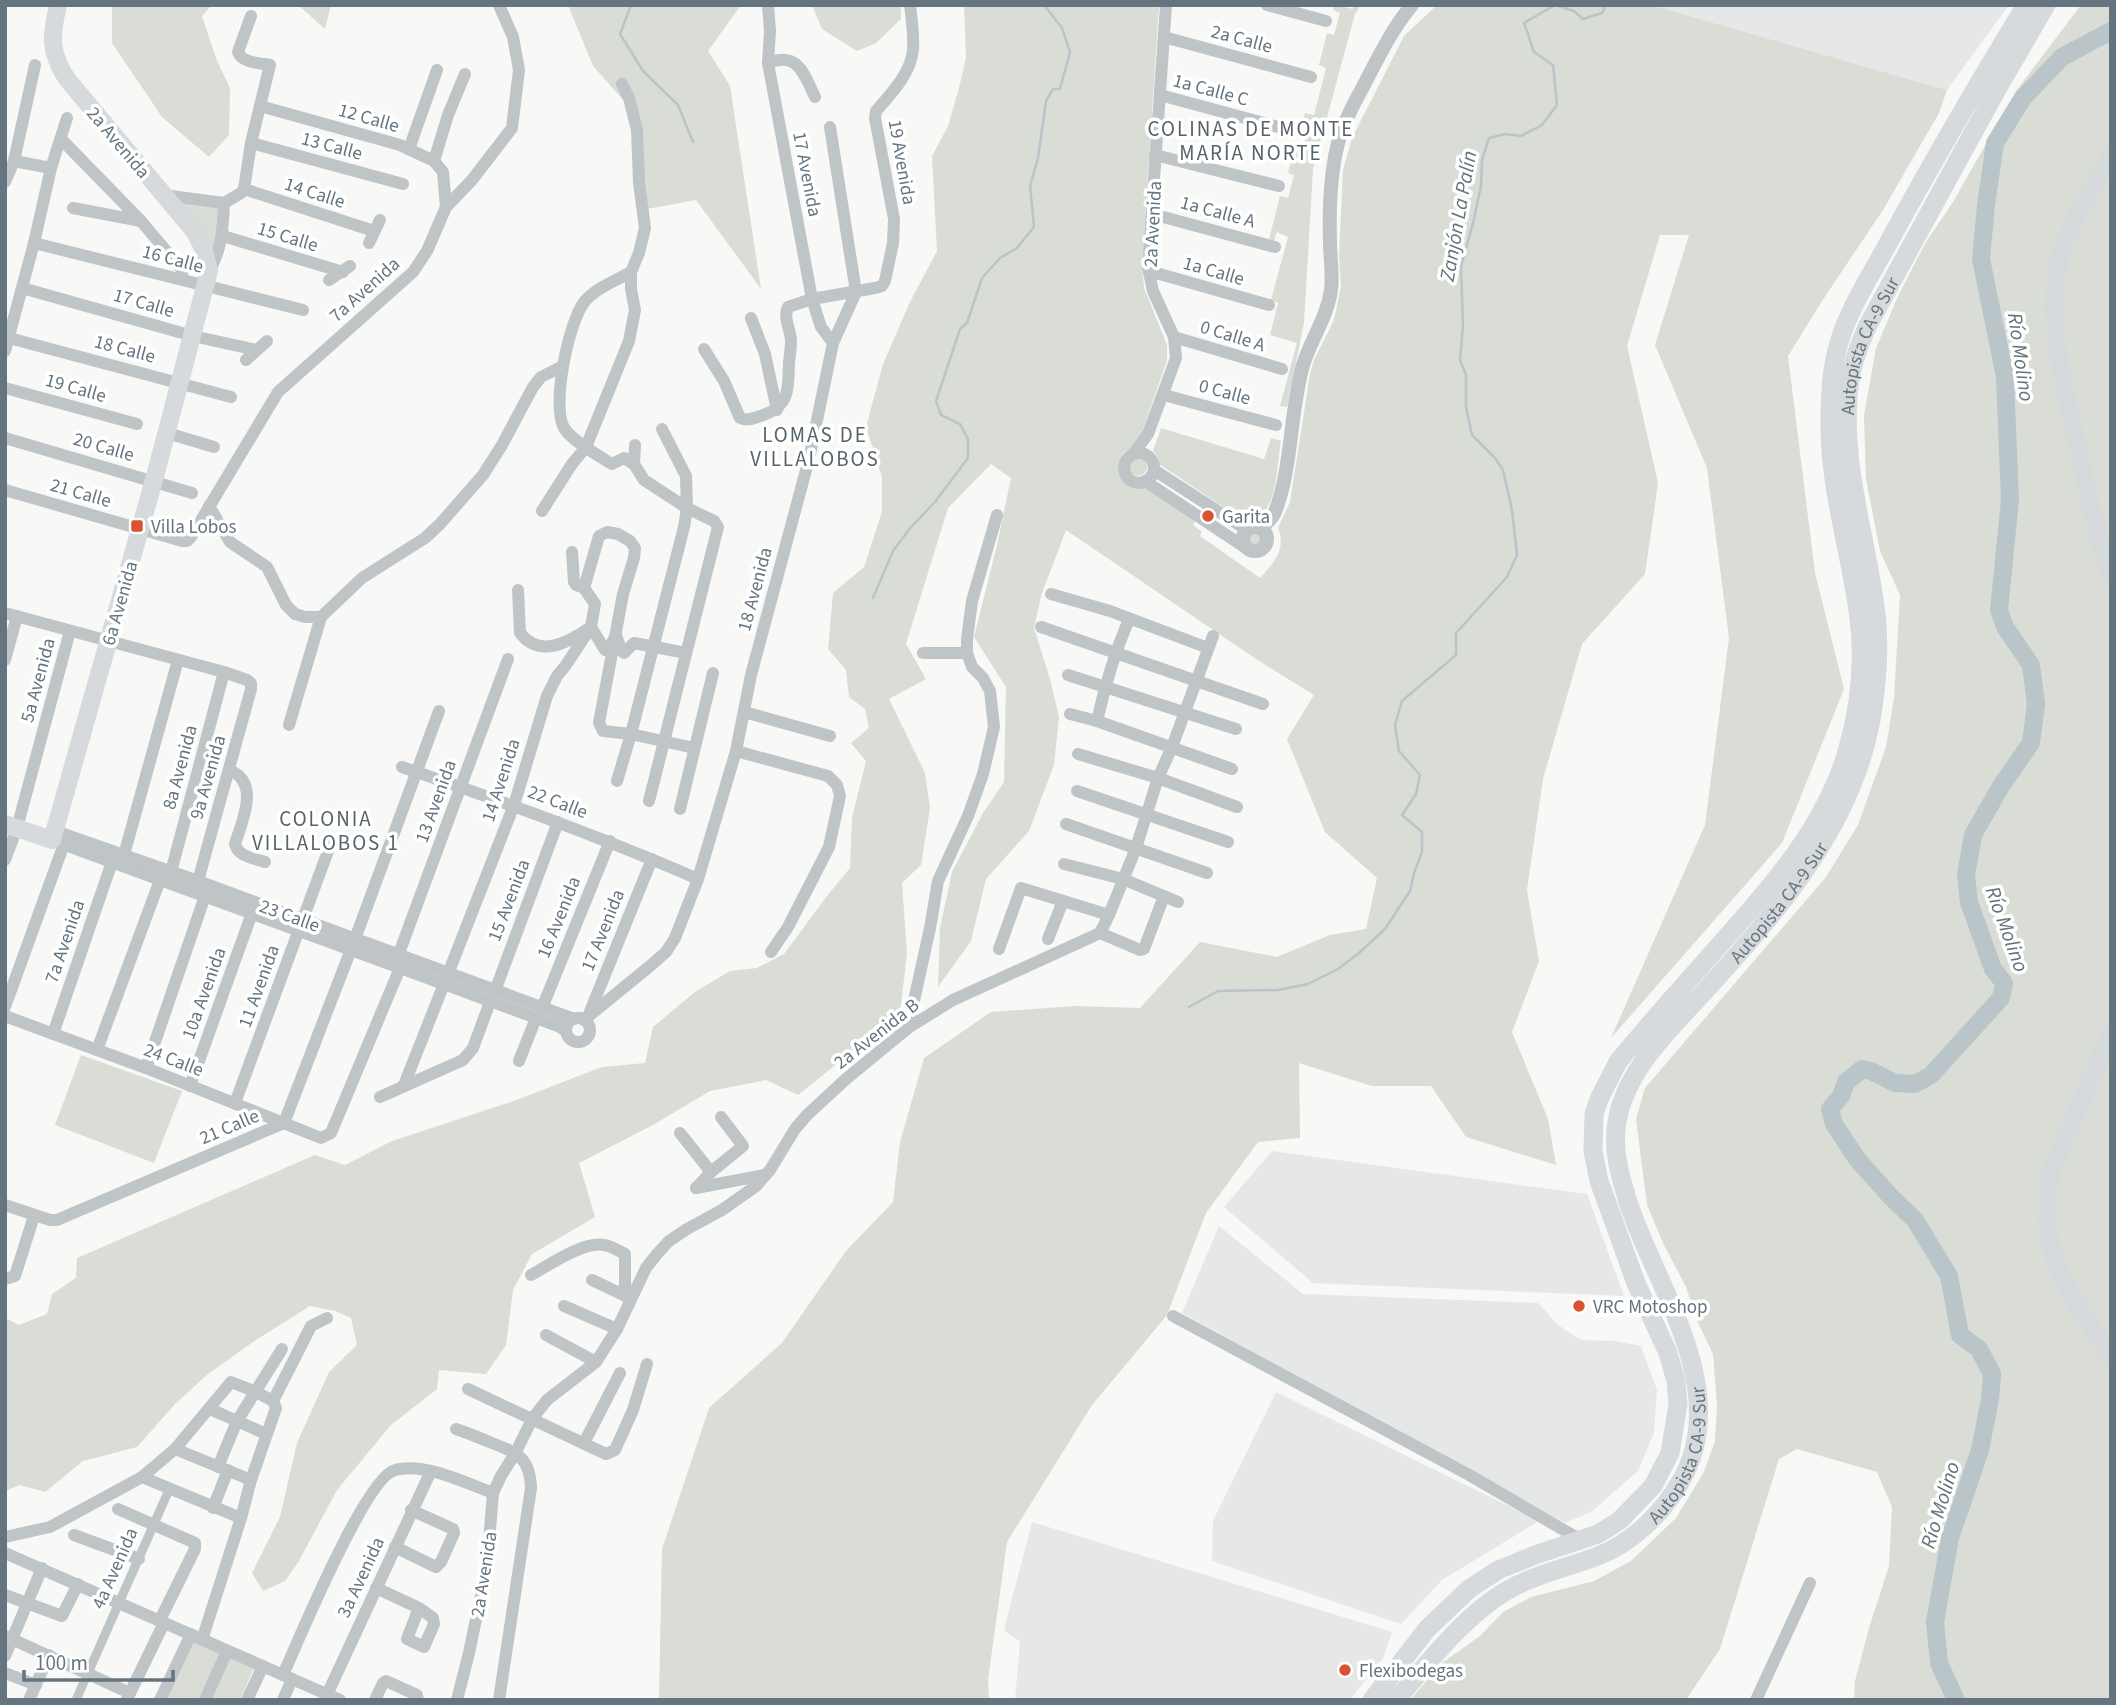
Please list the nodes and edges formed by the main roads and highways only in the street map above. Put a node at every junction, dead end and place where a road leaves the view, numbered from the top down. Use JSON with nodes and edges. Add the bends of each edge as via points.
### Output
{"nodes":[{"id":1,"x":58,"y":5,"type":"edge"},
{"id":2,"x":2026,"y":5,"type":"edge"},
{"id":3,"x":2046,"y":5,"type":"edge"},
{"id":4,"x":2060,"y":5,"type":"edge"},
{"id":5,"x":1996,"y":91,"type":"junction"},
{"id":6,"x":2111,"y":156,"type":"edge"},
{"id":7,"x":208,"y":279,"type":"joint"},
{"id":8,"x":2111,"y":576,"type":"edge"},
{"id":9,"x":12,"y":821,"type":"edge"},
{"id":10,"x":57,"y":838,"type":"joint"},
{"id":11,"x":2111,"y":1032,"type":"edge"},
{"id":12,"x":2111,"y":1357,"type":"edge"},
{"id":13,"x":1413,"y":1646,"type":"junction"},
{"id":14,"x":1427,"y":1664,"type":"junction"},
{"id":15,"x":1372,"y":1700,"type":"edge"},
{"id":16,"x":1396,"y":1700,"type":"edge"}],
"edges":[{"from":1,"to":7,"type":"main road","name":"2a Avenida","via":[[52,41],[60,68],[199,239]]},
{"from":2,"to":13,"type":"highway","name":"Autopista CA-9 Sur","via":[[1895,230],[1848,317],[1837,349],[1831,378],[1831,458],[1859,613],[1861,661],[1854,721],[1836,780],[1791,862],[1618,1062],[1594,1114],[1592,1151],[1599,1181],[1676,1381],[1678,1404],[1670,1453],[1653,1486],[1619,1521],[1598,1534],[1488,1576],[1453,1602]]},
{"from":3,"to":5,"type":"highway","name":"Autopista CA-9 Sur"},
{"from":4,"to":5,"type":"highway"},
{"from":5,"to":14,"type":"highway","name":"Autopista CA-9 Sur","via":[[1868,325],[1850,380],[1847,424],[1852,475],[1878,649],[1870,724],[1852,787],[1807,870],[1658,1044],[1621,1101],[1615,1149],[1621,1178],[1690,1352],[1698,1394],[1694,1448],[1682,1479],[1666,1502],[1623,1544],[1504,1592]]},
{"from":6,"to":8,"type":"main road","via":[[2066,239],[2057,269],[2055,301],[2056,341],[2100,548]]},
{"from":7,"to":10,"type":"main road","name":"6a Avenida"},
{"from":9,"to":10,"type":"main road","name":"23 Calle"},
{"from":11,"to":12,"type":"main road","via":[[2051,1171],[2046,1219],[2055,1262]]},
{"from":13,"to":14,"type":"highway"},
{"from":13,"to":15,"type":"highway","name":"Autopista CA-9 Sur"},
{"from":14,"to":16,"type":"highway","name":"Autopista CA-9 Sur"}]}
